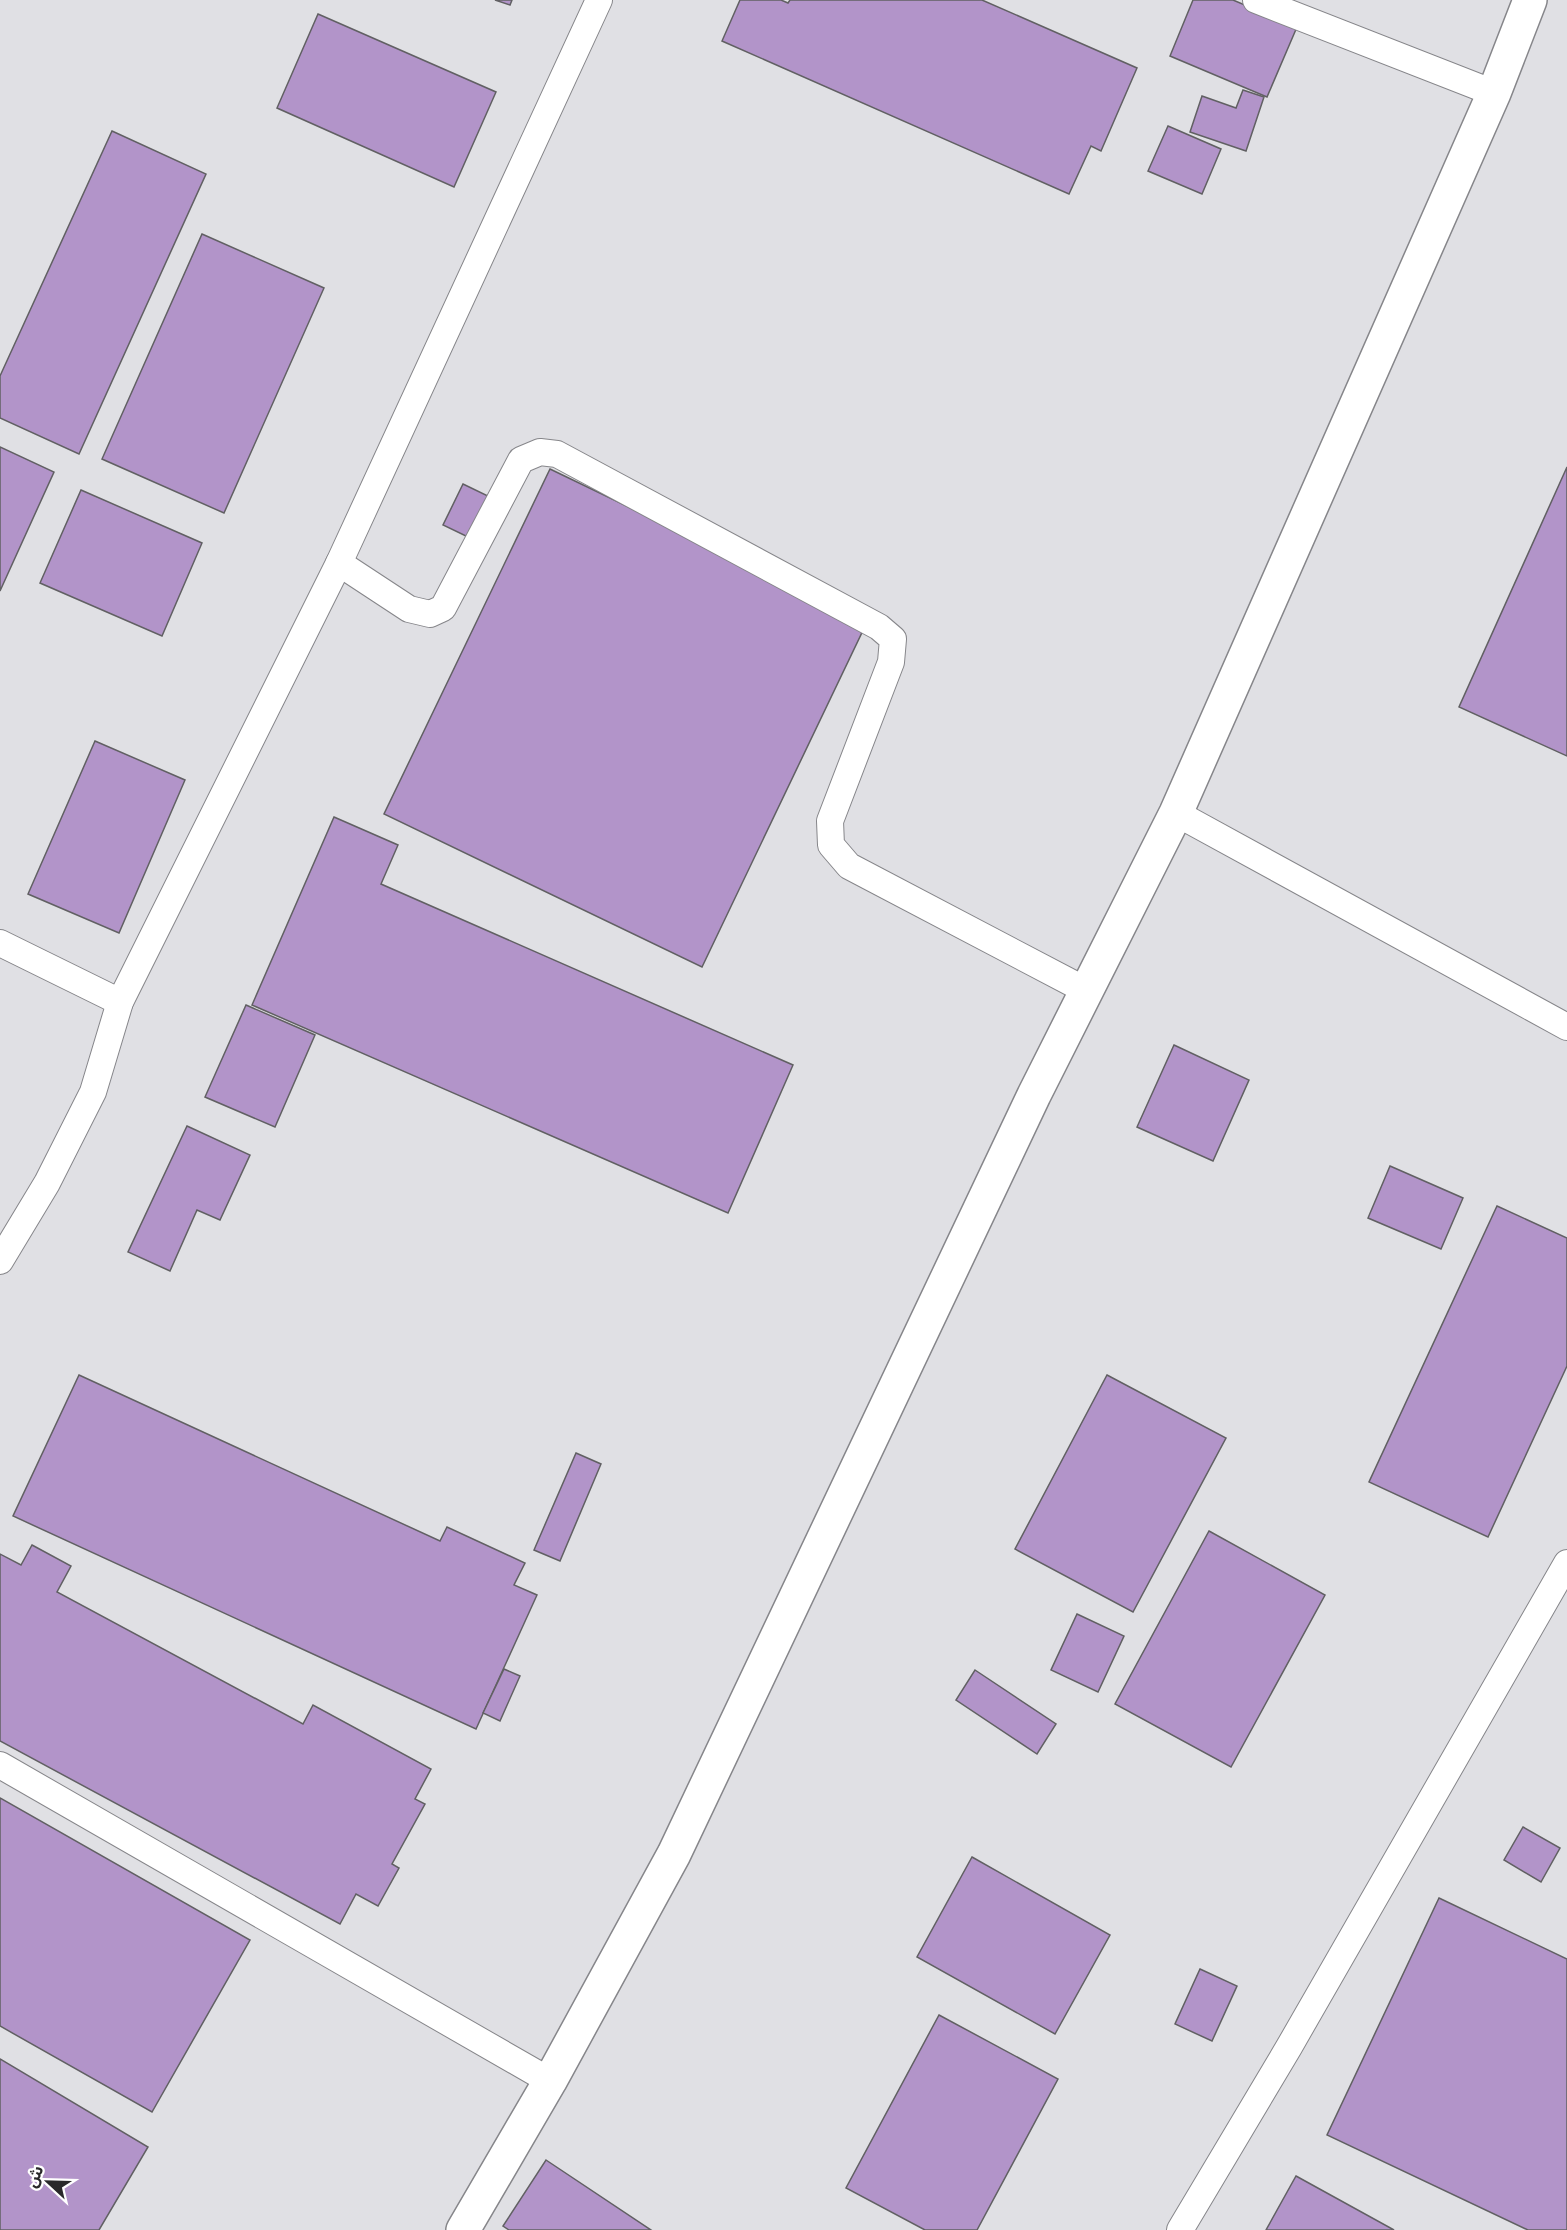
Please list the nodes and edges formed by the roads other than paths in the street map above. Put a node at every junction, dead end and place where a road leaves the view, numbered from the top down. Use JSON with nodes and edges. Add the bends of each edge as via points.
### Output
{"nodes":[{"id":1,"x":599,"y":0,"type":"edge"},
{"id":2,"x":1257,"y":0,"type":"edge"},
{"id":3,"x":1530,"y":0,"type":"edge"},
{"id":4,"x":1494,"y":93,"type":"junction"},
{"id":5,"x":339,"y":563,"type":"junction"},
{"id":6,"x":1176,"y":813,"type":"junction"},
{"id":7,"x":0,"y":943,"type":"edge"},
{"id":8,"x":1087,"y":991,"type":"junction"},
{"id":9,"x":120,"y":1002,"type":"junction"},
{"id":10,"x":1567,"y":1028,"type":"edge"},
{"id":11,"x":0,"y":1261,"type":"edge"},
{"id":12,"x":1567,"y":1563,"type":"edge"},
{"id":13,"x":0,"y":1765,"type":"edge"},
{"id":14,"x":550,"y":2081,"type":"junction"},
{"id":15,"x":463,"y":2230,"type":"edge"},
{"id":16,"x":1180,"y":2230,"type":"edge"}],
"edges":[{"from":1,"to":5,"type":"lane"},
{"from":2,"to":4,"type":"lane"},
{"from":3,"to":4,"type":"street"},
{"from":4,"to":6,"type":"street"},
{"from":5,"to":8,"type":"lane","via":[[409,609],[430,614],[443,608],[521,460],[540,452],[557,454],[879,627],[893,639],[891,662],[830,820],[831,845],[849,866]]},
{"from":5,"to":9,"type":"lane"},
{"from":6,"to":8,"type":"street"},
{"from":6,"to":10,"type":"lane"},
{"from":7,"to":9,"type":"lane"},
{"from":8,"to":14,"type":"street","via":[[674,1854]]},
{"from":9,"to":11,"type":"lane","via":[[93,1092],[47,1183]]},
{"from":12,"to":16,"type":"lane"},
{"from":13,"to":14,"type":"lane"},
{"from":14,"to":15,"type":"street"}]}
